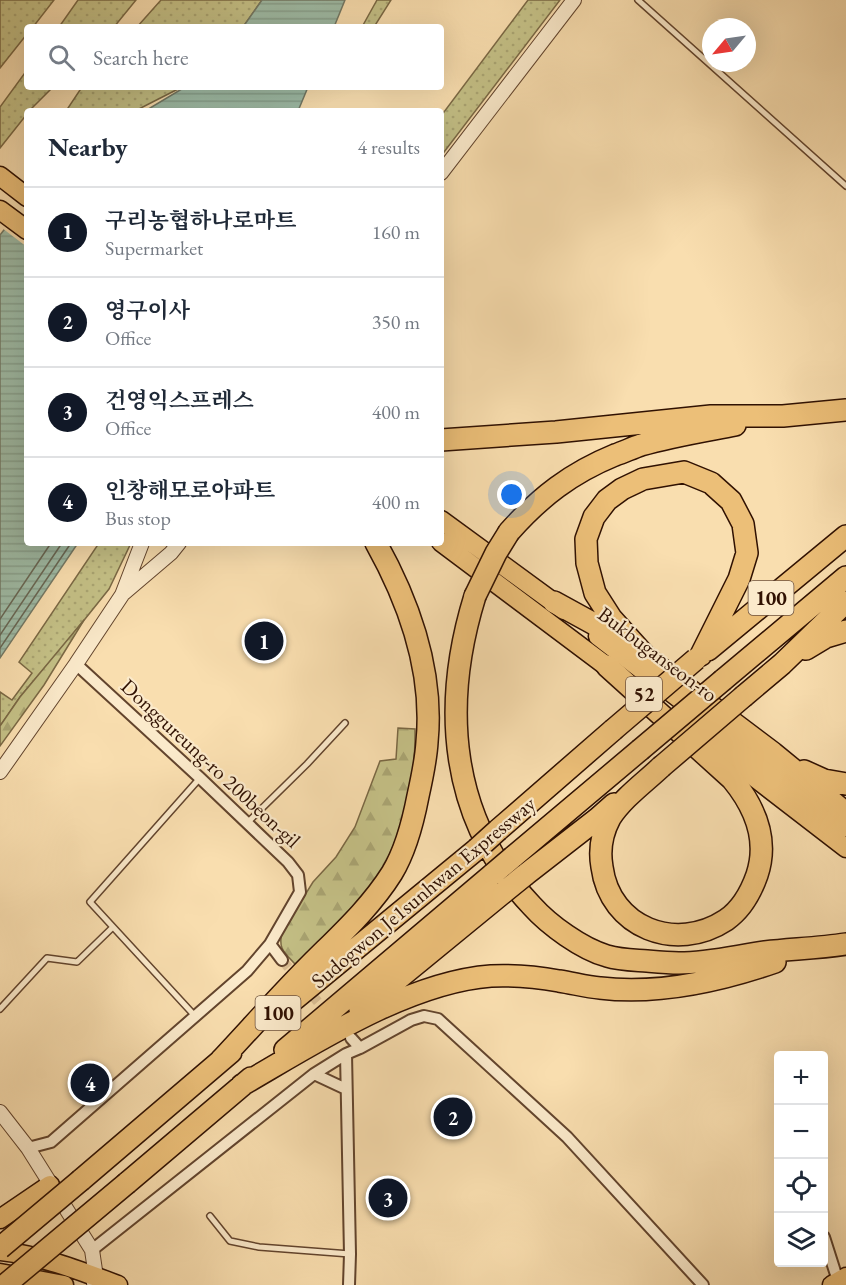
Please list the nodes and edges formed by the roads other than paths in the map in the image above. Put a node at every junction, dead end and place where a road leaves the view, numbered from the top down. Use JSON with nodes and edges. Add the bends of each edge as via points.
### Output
{"nodes":[{"id":1,"x":574,"y":0,"type":"edge"},
{"id":2,"x":638,"y":0,"type":"edge"},
{"id":3,"x":444,"y":169,"type":"edge"},
{"id":4,"x":0,"y":176,"type":"edge"},
{"id":5,"x":846,"y":186,"type":"edge"},
{"id":6,"x":24,"y":195,"type":"edge"},
{"id":7,"x":0,"y":210,"type":"edge"},
{"id":8,"x":24,"y":228,"type":"edge"},
{"id":9,"x":846,"y":410,"type":"edge"},
{"id":10,"x":783,"y":416,"type":"junction"},
{"id":11,"x":444,"y":440,"type":"edge"},
{"id":12,"x":444,"y":522,"type":"edge"},
{"id":13,"x":846,"y":536,"type":"edge"},
{"id":14,"x":444,"y":544,"type":"edge"},
{"id":15,"x":141,"y":546,"type":"edge"},
{"id":16,"x":177,"y":546,"type":"edge"},
{"id":17,"x":378,"y":546,"type":"edge"},
{"id":18,"x":846,"y":577,"type":"edge"},
{"id":19,"x":122,"y":594,"type":"junction"},
{"id":20,"x":554,"y":602,"type":"junction"},
{"id":21,"x":846,"y":602,"type":"edge"},
{"id":22,"x":846,"y":630,"type":"edge"},
{"id":23,"x":698,"y":657,"type":"junction"},
{"id":24,"x":647,"y":658,"type":"junction"},
{"id":25,"x":76,"y":664,"type":"junction"},
{"id":26,"x":782,"y":664,"type":"junction"},
{"id":27,"x":607,"y":666,"type":"junction"},
{"id":28,"x":345,"y":723,"type":"dead end"},
{"id":29,"x":773,"y":753,"type":"junction"},
{"id":30,"x":661,"y":767,"type":"junction"},
{"id":31,"x":0,"y":772,"type":"edge"},
{"id":32,"x":200,"y":778,"type":"junction"},
{"id":33,"x":846,"y":784,"type":"edge"},
{"id":34,"x":846,"y":813,"type":"edge"},
{"id":35,"x":248,"y":823,"type":"junction"},
{"id":36,"x":846,"y":827,"type":"edge"},
{"id":37,"x":846,"y":848,"type":"edge"},
{"id":38,"x":498,"y":883,"type":"junction"},
{"id":39,"x":113,"y":927,"type":"junction"},
{"id":40,"x":270,"y":944,"type":"junction"},
{"id":41,"x":846,"y":944,"type":"edge"},
{"id":42,"x":812,"y":949,"type":"junction"},
{"id":43,"x":282,"y":960,"type":"tunnel mouth"},
{"id":44,"x":0,"y":1009,"type":"edge"},
{"id":45,"x":195,"y":1016,"type":"junction"},
{"id":46,"x":327,"y":1037,"type":"junction"},
{"id":47,"x":351,"y":1038,"type":"dead end"},
{"id":48,"x":360,"y":1048,"type":"junction"},
{"id":49,"x":346,"y":1054,"type":"junction"},
{"id":50,"x":221,"y":1060,"type":"junction"},
{"id":51,"x":314,"y":1074,"type":"junction"},
{"id":52,"x":242,"y":1086,"type":"junction"},
{"id":53,"x":346,"y":1089,"type":"junction"},
{"id":54,"x":0,"y":1112,"type":"edge"},
{"id":55,"x":28,"y":1149,"type":"junction"},
{"id":56,"x":50,"y":1185,"type":"junction"},
{"id":57,"x":210,"y":1216,"type":"dead end"},
{"id":58,"x":0,"y":1219,"type":"edge"},
{"id":59,"x":828,"y":1249,"type":"edge"},
{"id":60,"x":0,"y":1250,"type":"edge"},
{"id":61,"x":92,"y":1250,"type":"junction"},
{"id":62,"x":350,"y":1254,"type":"junction"},
{"id":63,"x":0,"y":1273,"type":"edge"},
{"id":64,"x":95,"y":1281,"type":"edge"},
{"id":65,"x":839,"y":1281,"type":"edge"},
{"id":66,"x":5,"y":1285,"type":"edge"},
{"id":67,"x":64,"y":1285,"type":"edge"},
{"id":68,"x":118,"y":1285,"type":"edge"},
{"id":69,"x":349,"y":1285,"type":"edge"},
{"id":70,"x":703,"y":1285,"type":"edge"}],
"edges":[{"from":1,"to":3,"type":"street"},
{"from":2,"to":5,"type":"lane"},
{"from":4,"to":6,"type":"main road"},
{"from":7,"to":8,"type":"main road"},
{"from":9,"to":10,"type":"highway"},
{"from":10,"to":11,"type":"highway","via":[[711,416]]},
{"from":10,"to":42,"type":"highway","bridge":true,"via":[[639,446],[601,461],[549,493],[509,532],[475,596],[466,626],[456,709],[464,788],[489,849],[518,891],[562,932],[605,956],[628,960],[678,963]]},
{"from":12,"to":20,"type":"main road","name":"Bukbuganseon-ro","number":"52"},
{"from":13,"to":23,"type":"highway","name":"Sudogwon Je1sunhwan Expressway","number":"100"},
{"from":14,"to":27,"type":"main road","name":"Bukbuganseon-ro","number":"52"},
{"from":15,"to":19,"type":"street"},
{"from":16,"to":19,"type":"street"},
{"from":17,"to":50,"type":"highway","via":[[405,600],[424,669],[428,741],[414,818],[393,871],[370,904]]},
{"from":18,"to":38,"type":"highway","name":"Sudogwon Je1sunhwan Expressway","number":"100","bridge":true,"via":[[513,857]]},
{"from":19,"to":25,"type":"street"},
{"from":20,"to":24,"type":"highway"},
{"from":20,"to":36,"type":"main road","name":"Bukbuganseon-ro","number":"52"},
{"from":21,"to":26,"type":"highway"},
{"from":22,"to":26,"type":"highway","via":[[826,637]]},
{"from":23,"to":24,"type":"highway","via":[[739,579],[747,553],[743,524],[731,501],[711,483],[684,472],[643,479],[622,489],[594,517],[586,539],[587,563],[595,592],[611,618]]},
{"from":23,"to":50,"type":"highway","name":"Sudogwon Je1sunhwan Expressway","number":"100","bridge":true,"via":[[477,849]]},
{"from":24,"to":29,"type":"highway"},
{"from":25,"to":31,"type":"street"},
{"from":25,"to":32,"type":"street","name":"Donggureung-ro 200beon-gil"},
{"from":26,"to":30,"type":"highway","bridge":true},
{"from":27,"to":30,"type":"highway","via":[[732,779],[753,811],[761,832],[762,854],[751,891],[727,919],[694,933],[663,934],[633,922],[611,895],[602,873],[600,857],[610,819],[621,803]]},
{"from":27,"to":37,"type":"main road","name":"Bukbuganseon-ro","number":"52"},
{"from":28,"to":35,"type":"lane"},
{"from":29,"to":33,"type":"highway","via":[[824,780]]},
{"from":29,"to":34,"type":"highway"},
{"from":30,"to":38,"type":"highway","bridge":true,"via":[[525,874]]},
{"from":32,"to":35,"type":"street","name":"Donggureung-ro 200beon-gil"},
{"from":32,"to":39,"type":"lane","via":[[90,902]]},
{"from":35,"to":40,"type":"street","name":"Donggureung-ro 200beon-gil","via":[[298,875],[300,892]]},
{"from":38,"to":46,"type":"highway","via":[[442,944]]},
{"from":38,"to":52,"type":"highway","name":"Sudogwon Je1sunhwan Expressway","number":"100"},
{"from":39,"to":44,"type":"lane","via":[[77,962],[47,958]]},
{"from":39,"to":45,"type":"lane"},
{"from":40,"to":43,"type":"street"},
{"from":40,"to":45,"type":"street","name":"Donggureung-ro 200beon-gil","via":[[247,971]]},
{"from":41,"to":42,"type":"highway"},
{"from":42,"to":46,"type":"highway","via":[[766,965],[654,990],[599,988],[530,977],[491,976],[452,982],[385,1007]]},
{"from":45,"to":55,"type":"street","name":"Donggureung-ro 200beon-gil","via":[[51,1142]]},
{"from":46,"to":52,"type":"highway"},
{"from":47,"to":48,"type":"street"},
{"from":48,"to":49,"type":"street"},
{"from":48,"to":70,"type":"street","via":[[411,1020],[424,1016],[438,1018],[567,1137]]},
{"from":49,"to":51,"type":"street"},
{"from":49,"to":53,"type":"street"},
{"from":50,"to":60,"type":"highway","name":"Sudogwon Je1sunhwan Expressway","number":"100","bridge":true},
{"from":51,"to":53,"type":"street"},
{"from":51,"to":61,"type":"street"},
{"from":52,"to":66,"type":"highway","name":"Sudogwon Je1sunhwan Expressway","number":"100","bridge":true},
{"from":53,"to":62,"type":"street"},
{"from":54,"to":55,"type":"street"},
{"from":55,"to":56,"type":"street"},
{"from":56,"to":58,"type":"main road"},
{"from":56,"to":61,"type":"street"},
{"from":57,"to":62,"type":"lane","via":[[230,1241]]},
{"from":59,"to":65,"type":"street"},
{"from":60,"to":64,"type":"main road","via":[[69,1267]]},
{"from":61,"to":64,"type":"street"},
{"from":62,"to":69,"type":"street"},
{"from":63,"to":67,"type":"main road"},
{"from":64,"to":68,"type":"main road"}]}
